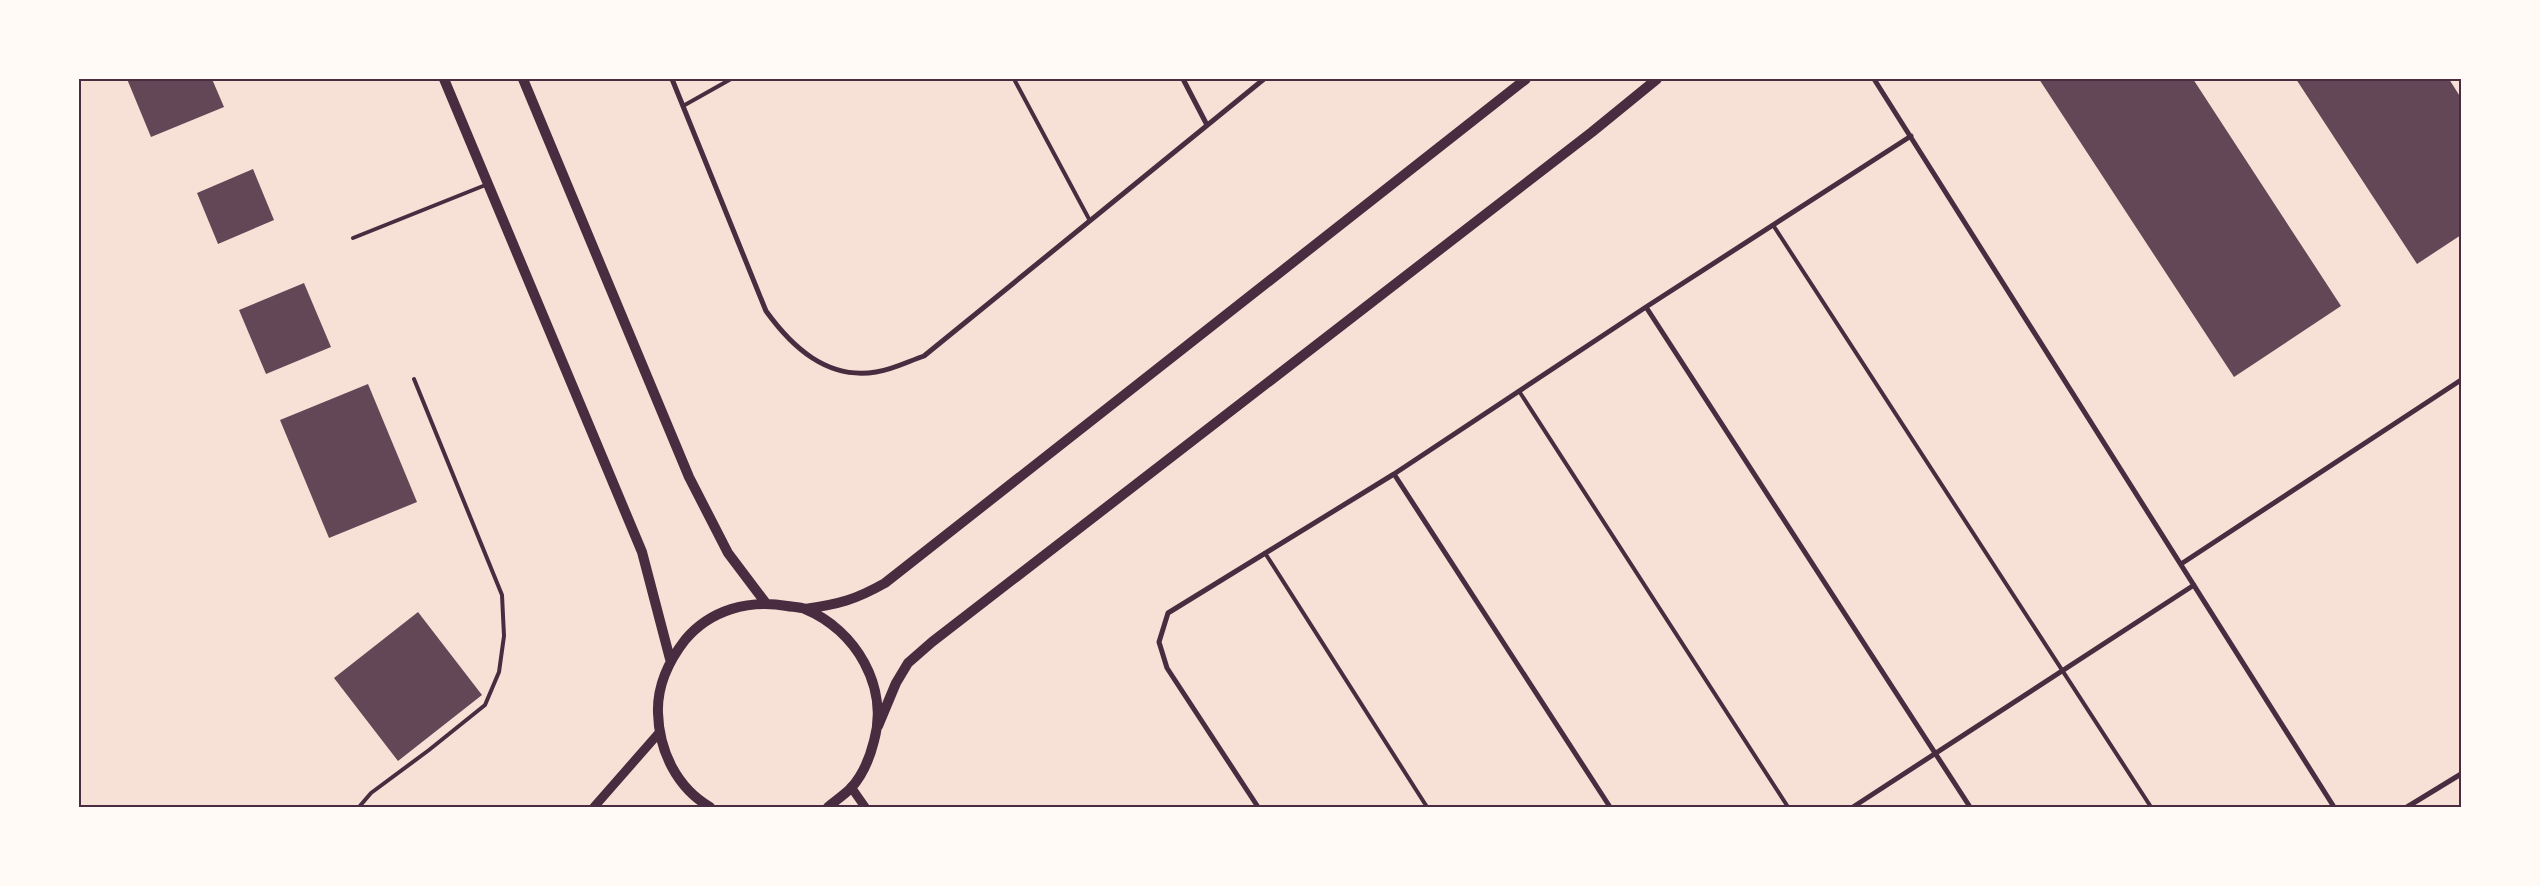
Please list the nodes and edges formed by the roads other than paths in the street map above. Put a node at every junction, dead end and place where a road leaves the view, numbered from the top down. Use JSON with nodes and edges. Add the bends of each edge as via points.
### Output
{"nodes":[{"id":1,"x":444,"y":79,"type":"edge"},
{"id":2,"x":523,"y":79,"type":"edge"},
{"id":3,"x":672,"y":79,"type":"edge"},
{"id":4,"x":731,"y":79,"type":"edge"},
{"id":5,"x":1014,"y":79,"type":"edge"},
{"id":6,"x":1182,"y":79,"type":"edge"},
{"id":7,"x":1264,"y":79,"type":"edge"},
{"id":8,"x":1526,"y":79,"type":"edge"},
{"id":9,"x":1657,"y":79,"type":"edge"},
{"id":10,"x":1874,"y":79,"type":"edge"},
{"id":11,"x":683,"y":106,"type":"junction"},
{"id":12,"x":1207,"y":125,"type":"junction"},
{"id":13,"x":1911,"y":136,"type":"junction"},
{"id":14,"x":489,"y":183,"type":"junction"},
{"id":15,"x":1089,"y":219,"type":"junction"},
{"id":16,"x":1773,"y":225,"type":"junction"},
{"id":17,"x":353,"y":238,"type":"dead end"},
{"id":18,"x":1646,"y":307,"type":"junction"},
{"id":19,"x":414,"y":379,"type":"dead end"},
{"id":20,"x":2461,"y":380,"type":"edge"},
{"id":21,"x":1518,"y":392,"type":"junction"},
{"id":22,"x":1394,"y":474,"type":"junction"},
{"id":23,"x":1265,"y":553,"type":"junction"},
{"id":24,"x":2181,"y":564,"type":"junction"},
{"id":25,"x":2194,"y":585,"type":"junction"},
{"id":26,"x":766,"y":602,"type":"junction"},
{"id":27,"x":805,"y":609,"type":"junction"},
{"id":28,"x":670,"y":659,"type":"junction"},
{"id":29,"x":2064,"y":670,"type":"junction"},
{"id":30,"x":878,"y":726,"type":"junction"},
{"id":31,"x":658,"y":734,"type":"junction"},
{"id":32,"x":1935,"y":753,"type":"junction"},
{"id":33,"x":2461,"y":774,"type":"edge"},
{"id":34,"x":852,"y":787,"type":"junction"},
{"id":35,"x":360,"y":807,"type":"edge"},
{"id":36,"x":594,"y":807,"type":"edge"},
{"id":37,"x":710,"y":807,"type":"edge"},
{"id":38,"x":828,"y":807,"type":"edge"},
{"id":39,"x":865,"y":807,"type":"edge"},
{"id":40,"x":1258,"y":807,"type":"edge"},
{"id":41,"x":1427,"y":807,"type":"edge"},
{"id":42,"x":1610,"y":807,"type":"edge"},
{"id":43,"x":1788,"y":807,"type":"edge"},
{"id":44,"x":1853,"y":807,"type":"edge"},
{"id":45,"x":1970,"y":807,"type":"edge"},
{"id":46,"x":2151,"y":807,"type":"edge"},
{"id":47,"x":2334,"y":807,"type":"edge"},
{"id":48,"x":2407,"y":807,"type":"edge"}],
"edges":[{"from":1,"to":14,"type":"main road"},
{"from":2,"to":26,"type":"main road","via":[[689,477],[728,553]]},
{"from":3,"to":11,"type":"street"},
{"from":4,"to":11,"type":"lane"},
{"from":5,"to":15,"type":"lane"},
{"from":6,"to":12,"type":"street"},
{"from":7,"to":12,"type":"street"},
{"from":8,"to":27,"type":"main road","via":[[885,583],[844,603]]},
{"from":9,"to":30,"type":"main road","via":[[932,642],[908,663],[896,682]]},
{"from":10,"to":13,"type":"street"},
{"from":11,"to":15,"type":"street","via":[[766,311],[784,336],[821,364],[850,372],[876,372],[924,356]]},
{"from":12,"to":15,"type":"street"},
{"from":13,"to":16,"type":"street"},
{"from":13,"to":24,"type":"street"},
{"from":14,"to":17,"type":"lane"},
{"from":14,"to":28,"type":"main road","via":[[642,552]]},
{"from":16,"to":18,"type":"street"},
{"from":16,"to":29,"type":"lane"},
{"from":18,"to":21,"type":"street"},
{"from":18,"to":32,"type":"street"},
{"from":19,"to":35,"type":"lane","via":[[502,595],[504,636],[499,672],[485,705],[371,793]]},
{"from":20,"to":24,"type":"street"},
{"from":21,"to":22,"type":"street"},
{"from":21,"to":43,"type":"lane"},
{"from":22,"to":23,"type":"street"},
{"from":22,"to":42,"type":"street"},
{"from":23,"to":40,"type":"street","via":[[1168,613],[1159,642],[1167,668]]},
{"from":23,"to":41,"type":"lane"},
{"from":24,"to":25,"type":"street"},
{"from":25,"to":29,"type":"street"},
{"from":25,"to":47,"type":"street"},
{"from":26,"to":27,"type":"main road"},
{"from":26,"to":28,"type":"main road","via":[[728,609],[695,629]]},
{"from":27,"to":30,"type":"main road","via":[[841,631],[863,656],[876,691]]},
{"from":28,"to":31,"type":"main road","via":[[658,696]]},
{"from":29,"to":32,"type":"street"},
{"from":29,"to":46,"type":"lane"},
{"from":30,"to":34,"type":"main road","via":[[870,759]]},
{"from":31,"to":36,"type":"street"},
{"from":31,"to":37,"type":"main road","via":[[672,770],[698,800]]},
{"from":32,"to":44,"type":"street"},
{"from":32,"to":45,"type":"street"},
{"from":33,"to":48,"type":"street"},
{"from":34,"to":38,"type":"main road"},
{"from":34,"to":39,"type":"street"}]}
